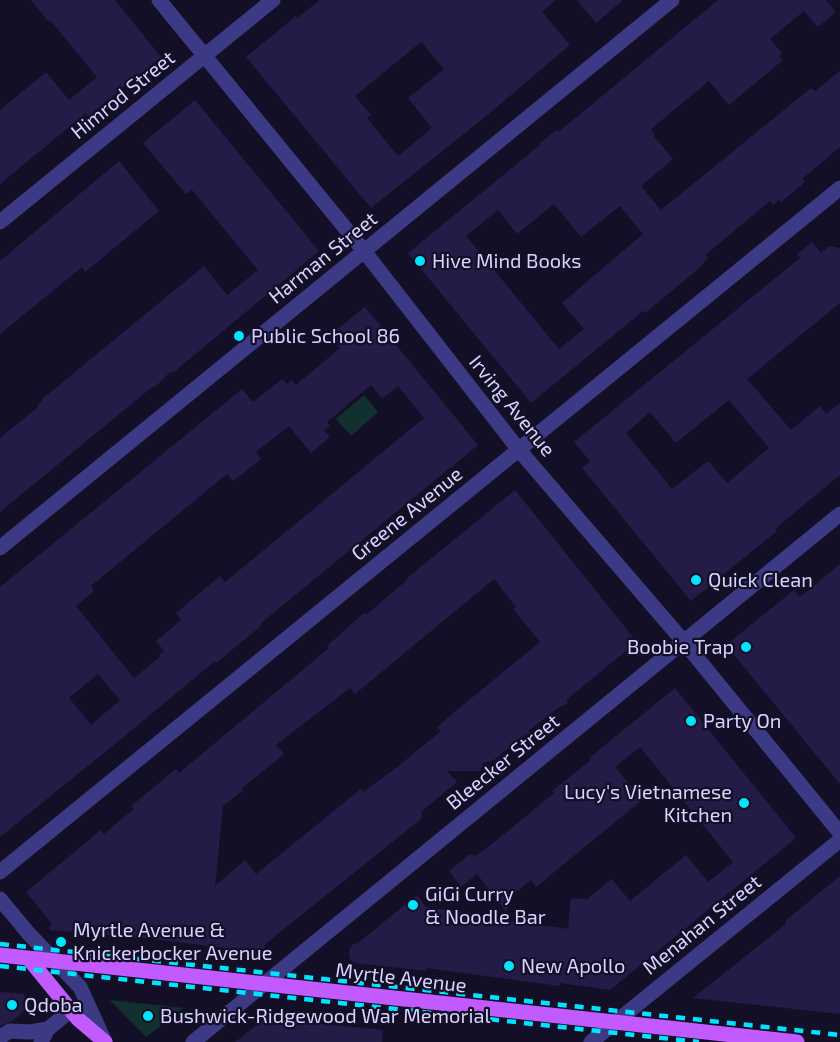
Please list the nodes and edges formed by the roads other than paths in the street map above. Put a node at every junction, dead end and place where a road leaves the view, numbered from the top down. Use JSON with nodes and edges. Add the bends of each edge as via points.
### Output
{"nodes":[{"id":1,"x":159,"y":0,"type":"edge"},
{"id":2,"x":273,"y":0,"type":"edge"},
{"id":3,"x":672,"y":0,"type":"edge"},
{"id":4,"x":204,"y":55,"type":"junction"},
{"id":5,"x":840,"y":188,"type":"edge"},
{"id":6,"x":0,"y":222,"type":"edge"},
{"id":7,"x":364,"y":251,"type":"junction"},
{"id":8,"x":519,"y":450,"type":"junction"},
{"id":9,"x":840,"y":514,"type":"edge"},
{"id":10,"x":0,"y":548,"type":"edge"},
{"id":11,"x":684,"y":642,"type":"junction"},
{"id":12,"x":840,"y":833,"type":"edge"},
{"id":13,"x":840,"y":840,"type":"edge"},
{"id":14,"x":0,"y":872,"type":"edge"},
{"id":15,"x":0,"y":899,"type":"edge"},
{"id":16,"x":0,"y":955,"type":"edge"},
{"id":17,"x":29,"y":959,"type":"junction"},
{"id":18,"x":57,"y":962,"type":"junction"},
{"id":19,"x":263,"y":984,"type":"junction"},
{"id":20,"x":71,"y":1010,"type":"junction"},
{"id":21,"x":615,"y":1023,"type":"junction"},
{"id":22,"x":45,"y":1036,"type":"edge"},
{"id":23,"x":0,"y":1037,"type":"edge"},
{"id":24,"x":105,"y":1042,"type":"edge"},
{"id":25,"x":193,"y":1042,"type":"edge"},
{"id":26,"x":591,"y":1042,"type":"edge"},
{"id":27,"x":797,"y":1042,"type":"edge"}],
"edges":[{"from":1,"to":4,"type":"street","name":"Irving Avenue"},
{"from":2,"to":4,"type":"street","name":"Himrod Street"},
{"from":3,"to":7,"type":"street","name":"Harman Street"},
{"from":4,"to":6,"type":"street","name":"Himrod Street"},
{"from":4,"to":7,"type":"street","name":"Irving Avenue"},
{"from":5,"to":8,"type":"street","name":"Greene Avenue"},
{"from":7,"to":8,"type":"street","name":"Irving Avenue"},
{"from":7,"to":10,"type":"street","name":"Harman Street"},
{"from":8,"to":11,"type":"street","name":"Irving Avenue"},
{"from":8,"to":14,"type":"street","name":"Greene Avenue"},
{"from":9,"to":11,"type":"street","name":"Bleecker Street"},
{"from":11,"to":12,"type":"street","name":"Irving Avenue"},
{"from":11,"to":19,"type":"street","name":"Bleecker Street"},
{"from":13,"to":21,"type":"street","name":"Menahan Street"},
{"from":15,"to":18,"type":"street"},
{"from":16,"to":17,"type":"main road","name":"Myrtle Avenue"},
{"from":17,"to":18,"type":"main road","name":"Myrtle Avenue"},
{"from":17,"to":20,"type":"main road"},
{"from":18,"to":19,"type":"main road","name":"Myrtle Avenue"},
{"from":18,"to":24,"type":"street","via":[[80,987]]},
{"from":19,"to":21,"type":"main road","name":"Myrtle Avenue"},
{"from":19,"to":25,"type":"street","name":"Bleecker Street"},
{"from":20,"to":22,"type":"street"},
{"from":20,"to":24,"type":"main road"},
{"from":21,"to":26,"type":"street","name":"Menahan Street"},
{"from":21,"to":27,"type":"main road","name":"Myrtle Avenue"},
{"from":22,"to":23,"type":"street","via":[[10,1030]]}]}
